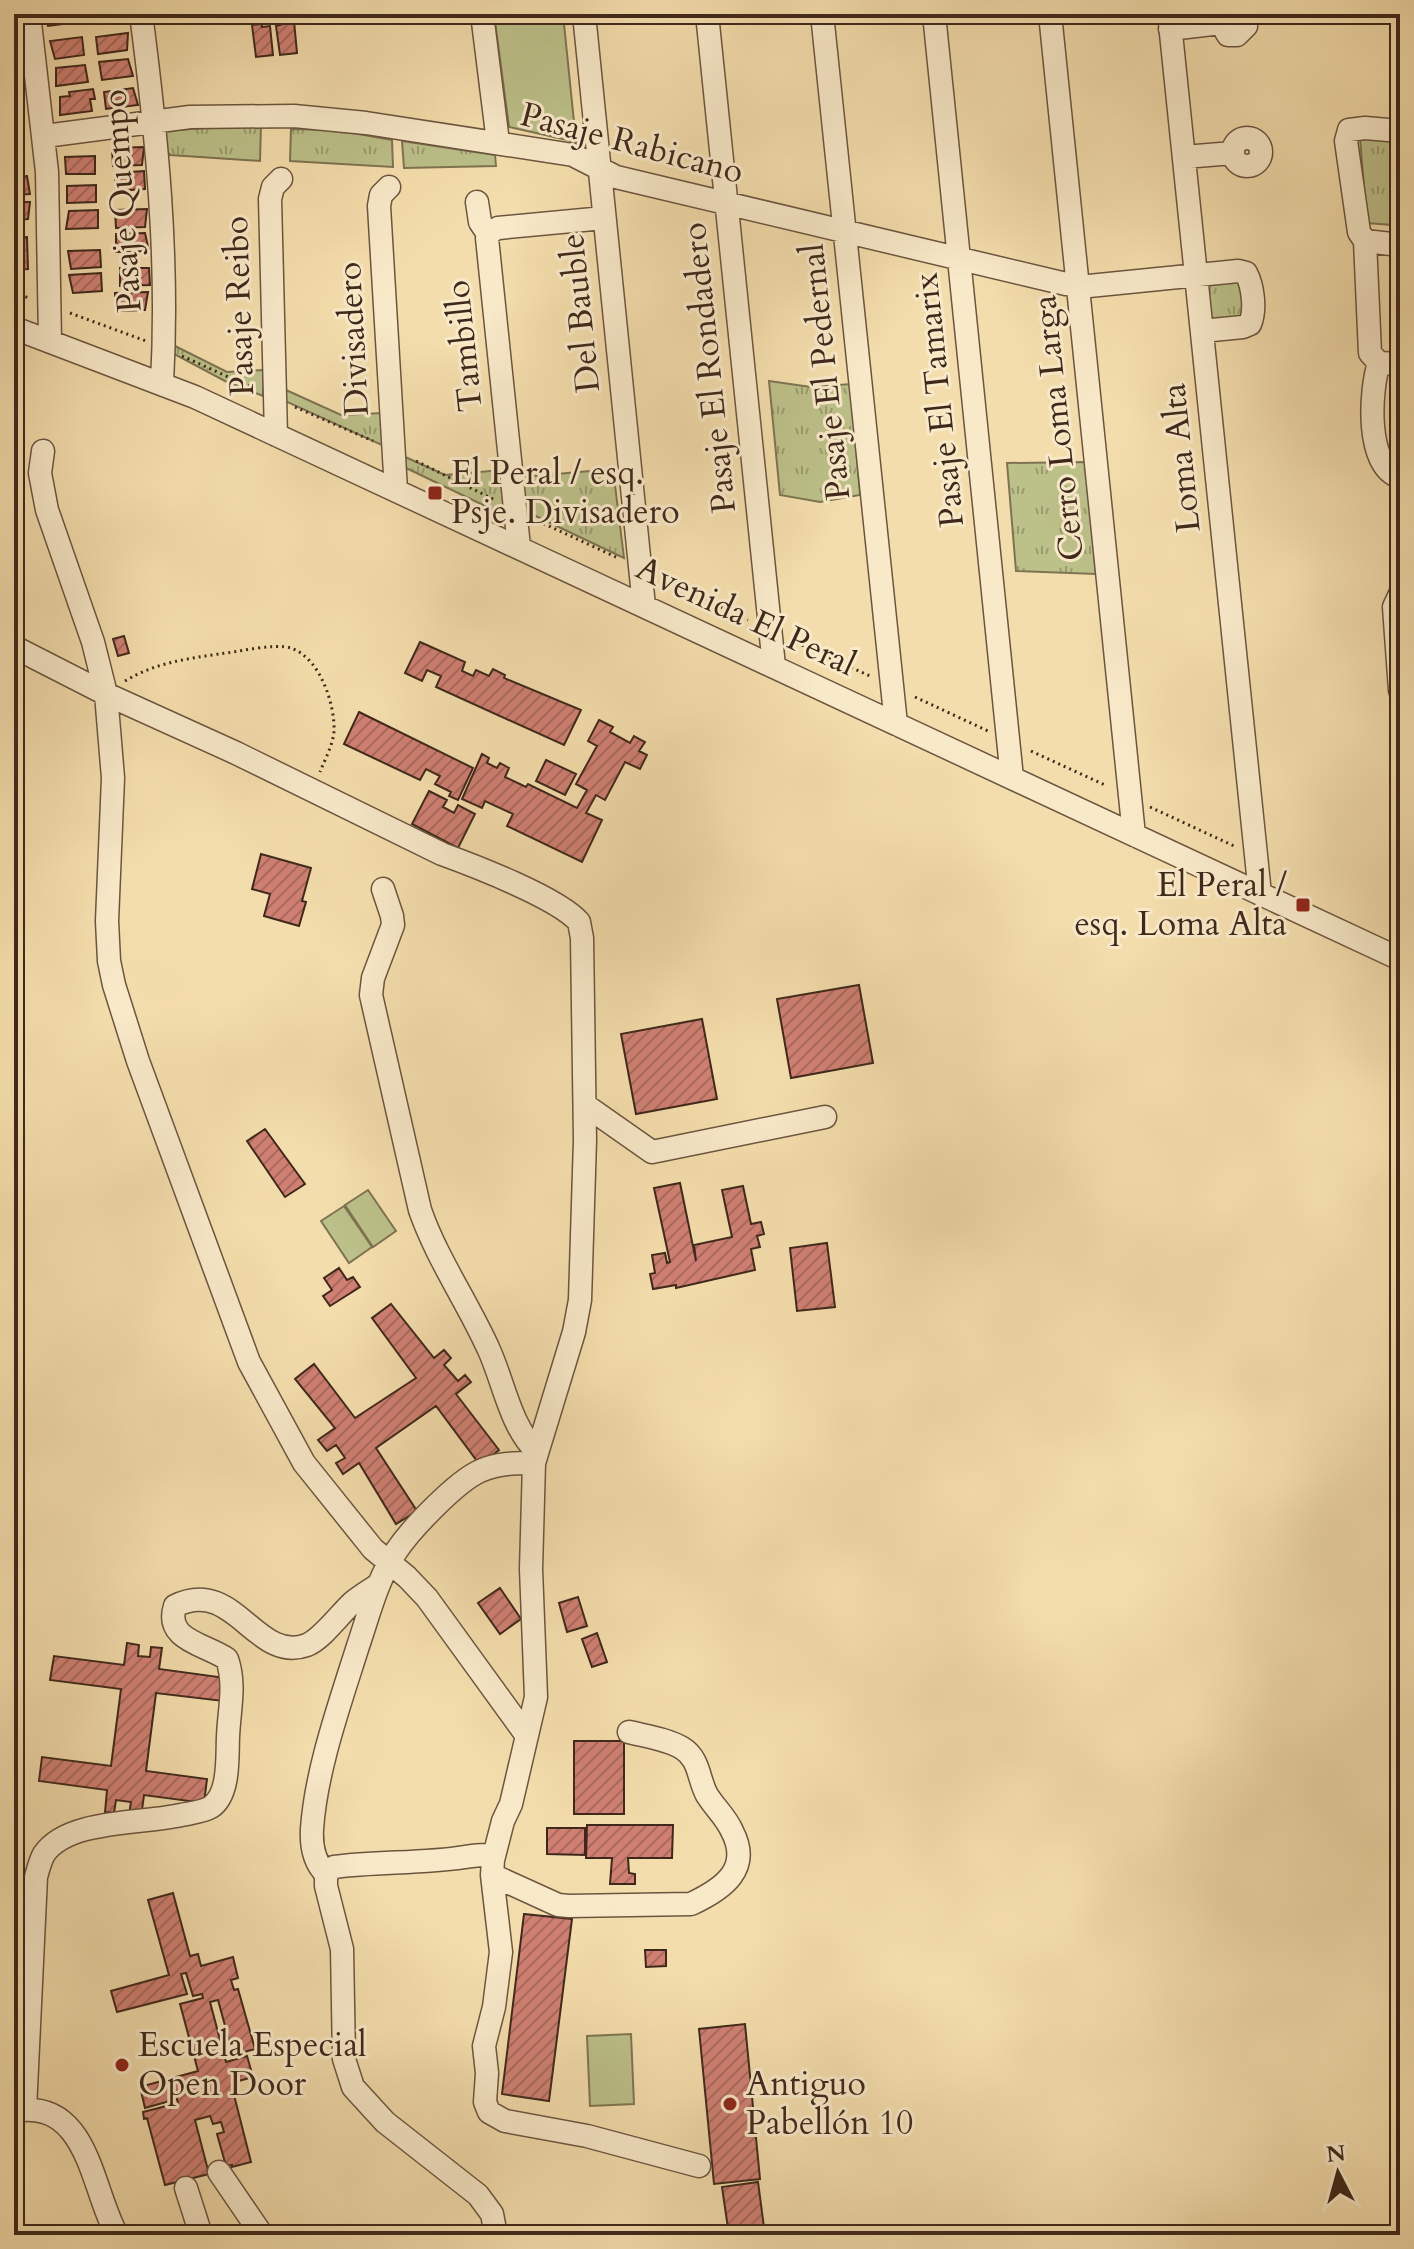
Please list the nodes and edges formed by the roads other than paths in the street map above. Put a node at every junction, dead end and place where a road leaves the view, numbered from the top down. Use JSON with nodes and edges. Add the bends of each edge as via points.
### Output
{"nodes":[{"id":1,"x":29,"y":14,"type":"edge"},
{"id":2,"x":141,"y":14,"type":"edge"},
{"id":3,"x":482,"y":14,"type":"edge"},
{"id":4,"x":584,"y":14,"type":"edge"},
{"id":5,"x":707,"y":14,"type":"edge"},
{"id":6,"x":822,"y":14,"type":"edge"},
{"id":7,"x":934,"y":14,"type":"edge"},
{"id":8,"x":1050,"y":14,"type":"edge"},
{"id":9,"x":1245,"y":18,"type":"edge"},
{"id":10,"x":1223,"y":19,"type":"edge"},
{"id":11,"x":1170,"y":21,"type":"edge"},
{"id":12,"x":154,"y":121,"type":"junction"},
{"id":13,"x":1400,"y":131,"type":"edge"},
{"id":14,"x":45,"y":136,"type":"junction"},
{"id":15,"x":498,"y":142,"type":"junction"},
{"id":16,"x":1233,"y":153,"type":"dead end"},
{"id":17,"x":1184,"y":157,"type":"junction"},
{"id":18,"x":599,"y":168,"type":"junction"},
{"id":19,"x":281,"y":179,"type":"dead end"},
{"id":20,"x":389,"y":187,"type":"dead end"},
{"id":21,"x":477,"y":202,"type":"dead end"},
{"id":22,"x":726,"y":203,"type":"junction"},
{"id":23,"x":604,"y":218,"type":"junction"},
{"id":24,"x":845,"y":231,"type":"junction"},
{"id":25,"x":488,"y":234,"type":"junction"},
{"id":26,"x":1365,"y":241,"type":"junction"},
{"id":27,"x":1400,"y":245,"type":"edge"},
{"id":28,"x":959,"y":259,"type":"junction"},
{"id":29,"x":1196,"y":276,"type":"junction"},
{"id":30,"x":1078,"y":286,"type":"junction"},
{"id":31,"x":14,"y":328,"type":"edge"},
{"id":32,"x":1202,"y":331,"type":"junction"},
{"id":33,"x":50,"y":341,"type":"junction"},
{"id":34,"x":1390,"y":364,"type":"edge"},
{"id":35,"x":162,"y":383,"type":"junction"},
{"id":36,"x":276,"y":435,"type":"junction"},
{"id":37,"x":43,"y":451,"type":"dead end"},
{"id":38,"x":1400,"y":477,"type":"edge"},
{"id":39,"x":396,"y":490,"type":"junction"},
{"id":40,"x":519,"y":547,"type":"junction"},
{"id":41,"x":1400,"y":594,"type":"edge"},
{"id":42,"x":644,"y":606,"type":"junction"},
{"id":43,"x":14,"y":647,"type":"edge"},
{"id":44,"x":774,"y":666,"type":"junction"},
{"id":45,"x":1400,"y":690,"type":"edge"},
{"id":46,"x":106,"y":694,"type":"junction"},
{"id":47,"x":896,"y":724,"type":"junction"},
{"id":48,"x":1012,"y":778,"type":"junction"},
{"id":49,"x":1134,"y":835,"type":"junction"},
{"id":50,"x":383,"y":889,"type":"dead end"},
{"id":51,"x":1260,"y":894,"type":"junction"},
{"id":52,"x":1400,"y":959,"type":"edge"},
{"id":53,"x":585,"y":1105,"type":"junction"},
{"id":54,"x":825,"y":1117,"type":"dead end"},
{"id":55,"x":535,"y":1457,"type":"junction"},
{"id":56,"x":388,"y":1564,"type":"junction"},
{"id":57,"x":378,"y":1585,"type":"junction"},
{"id":58,"x":629,"y":1732,"type":"dead end"},
{"id":59,"x":527,"y":1736,"type":"junction"},
{"id":60,"x":493,"y":1868,"type":"junction"},
{"id":61,"x":326,"y":1874,"type":"junction"},
{"id":62,"x":20,"y":2111,"type":"edge"},
{"id":63,"x":699,"y":2166,"type":"dead end"},
{"id":64,"x":219,"y":2172,"type":"dead end"},
{"id":65,"x":186,"y":2188,"type":"dead end"},
{"id":66,"x":117,"y":2235,"type":"edge"},
{"id":67,"x":201,"y":2235,"type":"edge"},
{"id":68,"x":262,"y":2235,"type":"edge"},
{"id":69,"x":496,"y":2235,"type":"edge"}],
"edges":[{"from":1,"to":14,"type":"street"},
{"from":2,"to":12,"type":"street","name":"Pasaje Quempo"},
{"from":3,"to":15,"type":"street"},
{"from":4,"to":18,"type":"street","name":"Del Bauble"},
{"from":5,"to":22,"type":"street","name":"Pasaje El Rondadero"},
{"from":6,"to":24,"type":"street","name":"Pasaje El Pedernal"},
{"from":7,"to":28,"type":"street","name":"Pasaje El Tamarix"},
{"from":8,"to":30,"type":"street","name":"Cerro Loma Larga"},
{"from":9,"to":10,"type":"street","via":[[1245,30],[1237,35],[1228,35]]},
{"from":10,"to":11,"type":"street"},
{"from":11,"to":17,"type":"street","name":"Loma Alta"},
{"from":12,"to":14,"type":"street","name":"Pasaje Rabicano"},
{"from":12,"to":15,"type":"street","name":"Pasaje Rabicano","via":[[294,116]]},
{"from":12,"to":35,"type":"street","name":"Pasaje Quempo","via":[[164,295]]},
{"from":13,"to":26,"type":"street","via":[[1349,130],[1350,171]]},
{"from":14,"to":33,"type":"street"},
{"from":15,"to":18,"type":"street","name":"Pasaje Rabicano","via":[[573,155]]},
{"from":16,"to":17,"type":"street"},
{"from":17,"to":29,"type":"street","name":"Loma Alta"},
{"from":18,"to":22,"type":"street","name":"Pasaje Rabicano","via":[[616,177]]},
{"from":18,"to":23,"type":"street","name":"Del Bauble"},
{"from":19,"to":36,"type":"street","name":"Pasaje Reibo","via":[[270,199]]},
{"from":20,"to":39,"type":"street","name":"Divisadero","via":[[379,206]]},
{"from":21,"to":25,"type":"street","name":"Tambillo"},
{"from":22,"to":24,"type":"street","name":"Pasaje Rabicano"},
{"from":22,"to":44,"type":"street","name":"Pasaje El Rondadero"},
{"from":23,"to":25,"type":"street","name":"Tambillo","via":[[498,228]]},
{"from":23,"to":42,"type":"street","name":"Del Bauble"},
{"from":24,"to":28,"type":"street","name":"Pasaje Rabicano"},
{"from":24,"to":47,"type":"street","name":"Pasaje El Pedernal"},
{"from":25,"to":40,"type":"street","name":"Tambillo"},
{"from":26,"to":27,"type":"street"},
{"from":26,"to":34,"type":"street","via":[[1370,353]]},
{"from":28,"to":30,"type":"street","name":"Pasaje Rabicano"},
{"from":28,"to":48,"type":"street","name":"Pasaje El Tamarix"},
{"from":29,"to":30,"type":"street","name":"Pasaje Rabicano"},
{"from":29,"to":32,"type":"street","name":"Loma Alta"},
{"from":29,"to":32,"type":"street","name":"Pasaje Rabicano","via":[[1242,271],[1249,277],[1252,304],[1253,319],[1247,326]]},
{"from":30,"to":49,"type":"street","name":"Cerro Loma Larga"},
{"from":31,"to":33,"type":"street","name":"Avenida El Peral"},
{"from":32,"to":51,"type":"street","name":"Loma Alta"},
{"from":33,"to":35,"type":"street","name":"Avenida El Peral"},
{"from":34,"to":38,"type":"street","via":[[1374,378],[1371,417],[1382,463]]},
{"from":35,"to":36,"type":"street","name":"Avenida El Peral"},
{"from":36,"to":39,"type":"street","name":"Avenida El Peral"},
{"from":37,"to":46,"type":"street","via":[[40,473],[47,510]]},
{"from":39,"to":40,"type":"street","name":"Avenida El Peral"},
{"from":40,"to":42,"type":"street","name":"Avenida El Peral"},
{"from":41,"to":45,"type":"street","via":[[1394,607]]},
{"from":42,"to":44,"type":"street","name":"Avenida El Peral"},
{"from":43,"to":46,"type":"street"},
{"from":44,"to":47,"type":"street","name":"Avenida El Peral"},
{"from":46,"to":53,"type":"street","via":[[569,913],[579,922],[582,938]]},
{"from":46,"to":56,"type":"street","via":[[113,778],[109,961],[138,1061],[249,1362],[304,1463]]},
{"from":47,"to":48,"type":"street","name":"Avenida El Peral"},
{"from":48,"to":49,"type":"street","name":"Avenida El Peral"},
{"from":49,"to":51,"type":"street","name":"Avenida El Peral"},
{"from":50,"to":55,"type":"street","via":[[393,925],[371,995],[420,1210]]},
{"from":51,"to":52,"type":"street","name":"Avenida El Peral"},
{"from":53,"to":54,"type":"street","via":[[652,1152]]},
{"from":53,"to":55,"type":"street","via":[[580,1300]]},
{"from":55,"to":56,"type":"street","via":[[473,1475],[414,1529]]},
{"from":55,"to":59,"type":"street","via":[[531,1569],[537,1687]]},
{"from":56,"to":57,"type":"street"},
{"from":56,"to":59,"type":"street","via":[[427,1598]]},
{"from":57,"to":61,"type":"street","via":[[323,1766],[312,1828],[317,1864]]},
{"from":57,"to":62,"type":"street","via":[[356,1599],[311,1644],[299,1647],[272,1642],[207,1598],[175,1606],[174,1629],[227,1659],[233,1677],[221,1793],[212,1806],[193,1812],[70,1833],[43,1856],[36,1877]]},
{"from":58,"to":60,"type":"street","via":[[680,1746],[691,1755],[707,1795],[734,1833],[740,1856],[734,1877],[691,1904],[569,1906],[558,1905]]},
{"from":59,"to":60,"type":"street"},
{"from":60,"to":61,"type":"street","via":[[488,1855],[482,1855],[338,1866]]},
{"from":60,"to":63,"type":"street","via":[[501,1952],[484,2046],[489,2112],[501,2120]]},
{"from":61,"to":69,"type":"street","via":[[342,1949],[344,2059],[353,2087],[385,2122],[478,2195],[492,2214]]},
{"from":62,"to":66,"type":"street","via":[[52,2115],[71,2129]]},
{"from":64,"to":68,"type":"street"},
{"from":65,"to":67,"type":"street"}]}
